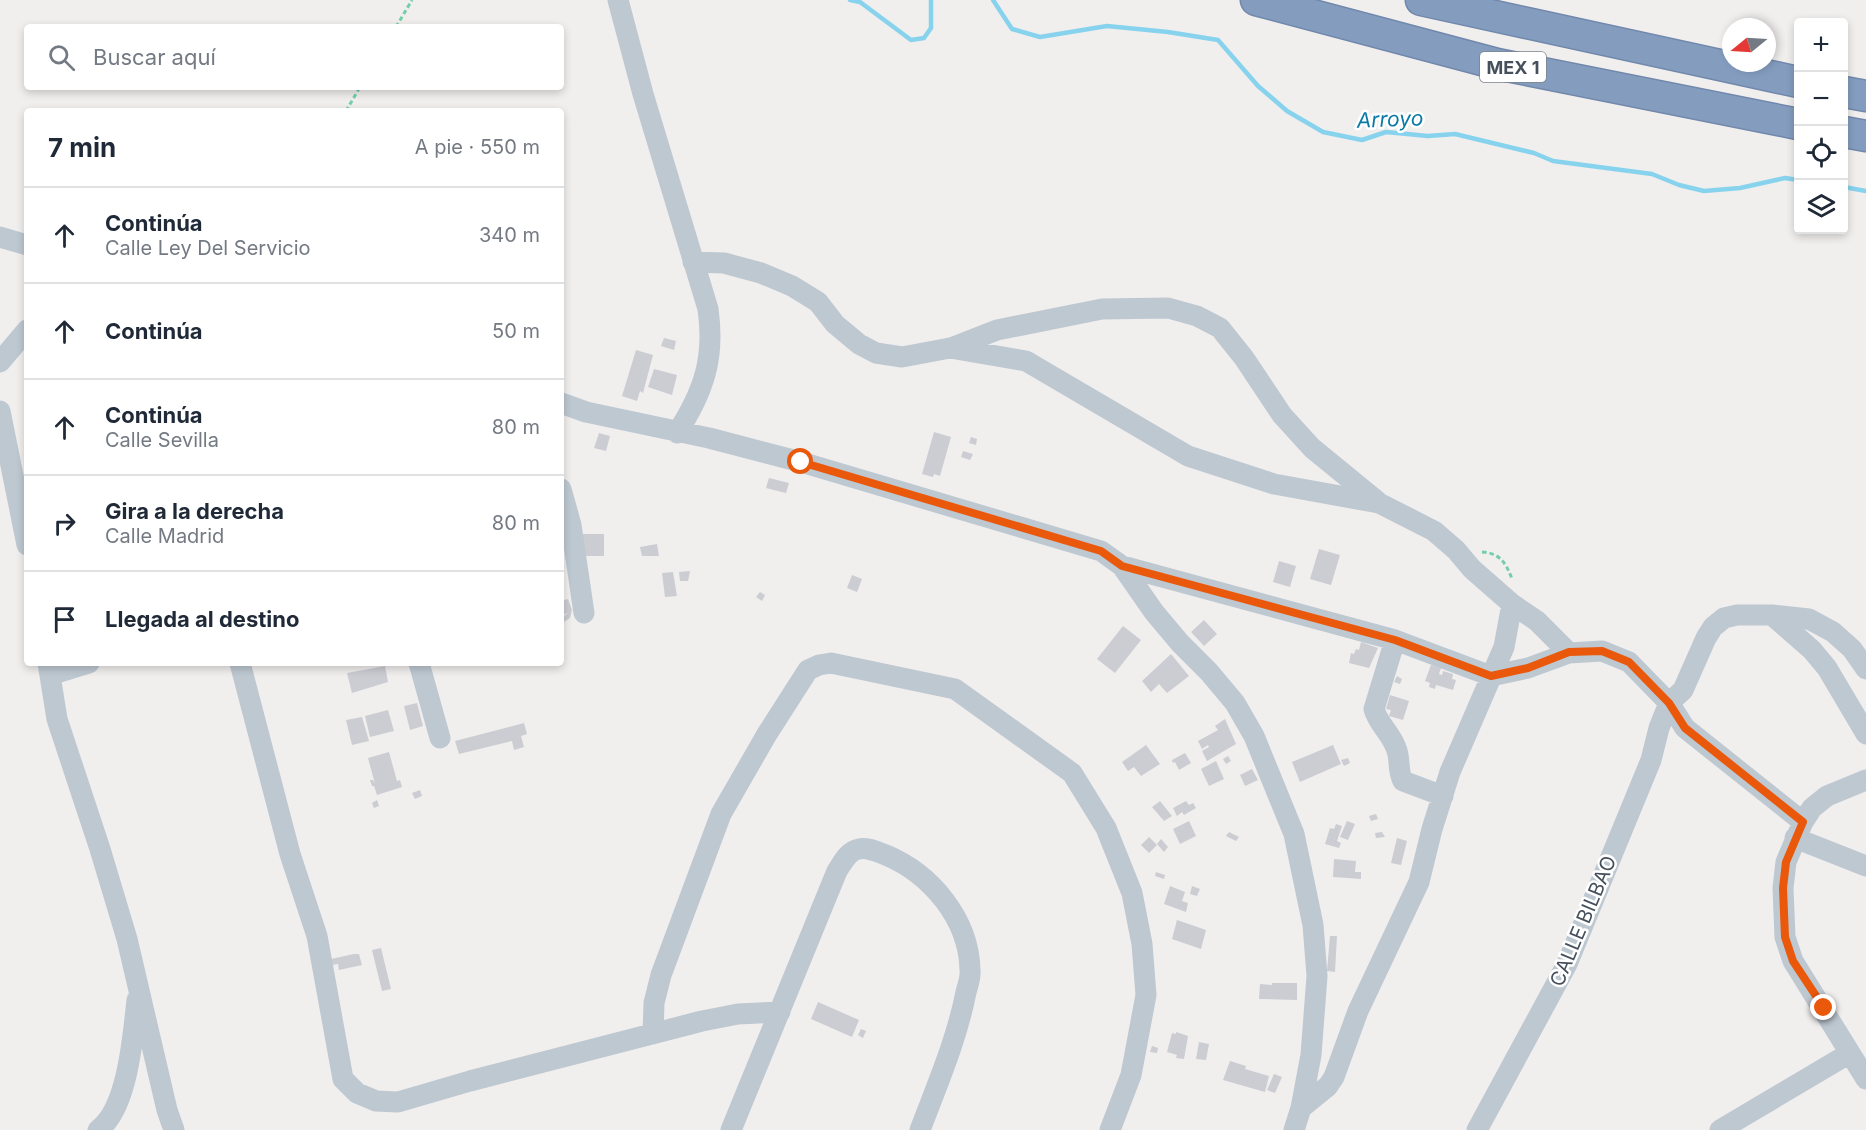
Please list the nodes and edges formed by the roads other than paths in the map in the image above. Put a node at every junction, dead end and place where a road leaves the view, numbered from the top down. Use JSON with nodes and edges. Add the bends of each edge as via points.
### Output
{"nodes":[{"id":1,"x":618,"y":0,"type":"edge"},
{"id":2,"x":1256,"y":0,"type":"edge"},
{"id":3,"x":1421,"y":0,"type":"edge"},
{"id":4,"x":1794,"y":81,"type":"edge"},
{"id":5,"x":1794,"y":98,"type":"edge"},
{"id":6,"x":1786,"y":122,"type":"edge"},
{"id":7,"x":1848,"y":133,"type":"edge"},
{"id":8,"x":1866,"y":136,"type":"edge"},
{"id":9,"x":0,"y":237,"type":"edge"},
{"id":10,"x":24,"y":243,"type":"edge"},
{"id":11,"x":693,"y":262,"type":"junction"},
{"id":12,"x":24,"y":334,"type":"edge"},
{"id":13,"x":950,"y":348,"type":"junction"},
{"id":14,"x":0,"y":362,"type":"edge"},
{"id":15,"x":564,"y":404,"type":"edge"},
{"id":16,"x":0,"y":411,"type":"edge"},
{"id":17,"x":677,"y":433,"type":"junction"},
{"id":18,"x":1379,"y":503,"type":"junction"},
{"id":19,"x":24,"y":526,"type":"edge"},
{"id":20,"x":566,"y":526,"type":"edge"},
{"id":21,"x":1122,"y":566,"type":"junction"},
{"id":22,"x":1512,"y":604,"type":"junction"},
{"id":23,"x":584,"y":613,"type":"dead end"},
{"id":24,"x":1772,"y":615,"type":"junction"},
{"id":25,"x":1395,"y":640,"type":"junction"},
{"id":26,"x":1569,"y":652,"type":"junction"},
{"id":27,"x":69,"y":666,"type":"edge"},
{"id":28,"x":241,"y":666,"type":"edge"},
{"id":29,"x":419,"y":666,"type":"edge"},
{"id":30,"x":49,"y":669,"type":"edge"},
{"id":31,"x":1866,"y":669,"type":"edge"},
{"id":32,"x":1491,"y":676,"type":"junction"},
{"id":33,"x":1669,"y":703,"type":"junction"},
{"id":34,"x":1866,"y":734,"type":"edge"},
{"id":35,"x":440,"y":738,"type":"dead end"},
{"id":36,"x":1866,"y":780,"type":"edge"},
{"id":37,"x":1443,"y":796,"type":"junction"},
{"id":38,"x":1799,"y":830,"type":"junction"},
{"id":39,"x":1866,"y":866,"type":"edge"},
{"id":40,"x":138,"y":990,"type":"junction"},
{"id":41,"x":780,"y":1012,"type":"junction"},
{"id":42,"x":653,"y":1034,"type":"junction"},
{"id":43,"x":1850,"y":1053,"type":"junction"},
{"id":44,"x":1866,"y":1079,"type":"edge"},
{"id":45,"x":1301,"y":1108,"type":"junction"},
{"id":46,"x":98,"y":1130,"type":"edge"},
{"id":47,"x":174,"y":1130,"type":"edge"},
{"id":48,"x":730,"y":1130,"type":"edge"},
{"id":49,"x":920,"y":1130,"type":"edge"},
{"id":50,"x":1110,"y":1130,"type":"edge"},
{"id":51,"x":1294,"y":1130,"type":"edge"},
{"id":52,"x":1477,"y":1130,"type":"edge"},
{"id":53,"x":1720,"y":1130,"type":"edge"}],
"edges":[{"from":1,"to":11,"type":"street"},
{"from":2,"to":6,"type":"highway","number":"MEX 1","via":[[1497,64]]},
{"from":3,"to":4,"type":"highway","number":"MEX 1"},
{"from":5,"to":6,"type":"highway","via":[[1780,105]]},
{"from":7,"to":8,"type":"highway"},
{"from":9,"to":10,"type":"street"},
{"from":11,"to":13,"type":"street","via":[[724,263],[792,286],[818,302],[835,324],[876,353],[902,357]]},
{"from":11,"to":17,"type":"street","via":[[708,309],[710,354],[694,406]]},
{"from":12,"to":14,"type":"street"},
{"from":13,"to":18,"type":"street","via":[[1026,361],[1188,456],[1232,472],[1274,484]]},
{"from":13,"to":18,"type":"street","via":[[997,330],[1102,309],[1168,308],[1197,316],[1220,328],[1282,415],[1312,448]]},
{"from":15,"to":17,"type":"street"},
{"from":16,"to":19,"type":"street"},
{"from":17,"to":21,"type":"street","via":[[801,462],[1101,551]]},
{"from":18,"to":22,"type":"street","via":[[1434,531]]},
{"from":20,"to":23,"type":"street"},
{"from":21,"to":25,"type":"street"},
{"from":21,"to":45,"type":"street","via":[[1180,644],[1235,703],[1254,736],[1294,834],[1313,925],[1317,976],[1311,1055]]},
{"from":22,"to":26,"type":"street","via":[[1537,621]]},
{"from":22,"to":32,"type":"street","via":[[1504,647]]},
{"from":24,"to":31,"type":"street","name":"CALLE BILBAO","via":[[1809,619],[1833,632]]},
{"from":24,"to":33,"type":"street","name":"CALLE BILBAO","via":[[1737,615],[1724,618],[1713,627],[1683,690]]},
{"from":24,"to":34,"type":"street","via":[[1827,668]]},
{"from":25,"to":32,"type":"street"},
{"from":25,"to":37,"type":"street","via":[[1374,709],[1377,719],[1397,749],[1403,781]]},
{"from":26,"to":32,"type":"street","via":[[1528,668]]},
{"from":26,"to":33,"type":"street","via":[[1602,651],[1629,662]]},
{"from":27,"to":30,"type":"street"},
{"from":28,"to":42,"type":"street","via":[[290,854],[317,936],[343,1079],[357,1093],[376,1101],[398,1102]]},
{"from":29,"to":35,"type":"street"},
{"from":30,"to":40,"type":"street","via":[[57,719],[127,939]]},
{"from":32,"to":37,"type":"street"},
{"from":33,"to":38,"type":"street","via":[[1685,728]]},
{"from":33,"to":52,"type":"street","name":"CALLE BILBAO","via":[[1651,760],[1567,964]]},
{"from":36,"to":38,"type":"street","via":[[1827,796],[1812,808]]},
{"from":37,"to":45,"type":"street","via":[[1419,882],[1358,1011],[1334,1077]]},
{"from":38,"to":39,"type":"street"},
{"from":38,"to":43,"type":"street","via":[[1786,862],[1785,937],[1793,961]]},
{"from":40,"to":46,"type":"street","via":[[130,1058],[117,1106]]},
{"from":40,"to":47,"type":"street"},
{"from":41,"to":42,"type":"street","via":[[738,1014]]},
{"from":41,"to":48,"type":"street"},
{"from":41,"to":49,"type":"street","via":[[837,871],[848,855],[859,849],[872,850],[896,859],[932,885],[953,912],[966,943],[971,971],[962,1016]]},
{"from":42,"to":50,"type":"street","via":[[654,1003],[661,975],[721,814],[808,670],[831,663],[890,675],[955,689],[1004,723],[1072,773],[1106,828],[1132,893],[1146,995],[1131,1074]]},
{"from":43,"to":44,"type":"street"},
{"from":43,"to":53,"type":"street"},
{"from":45,"to":51,"type":"street"}]}
